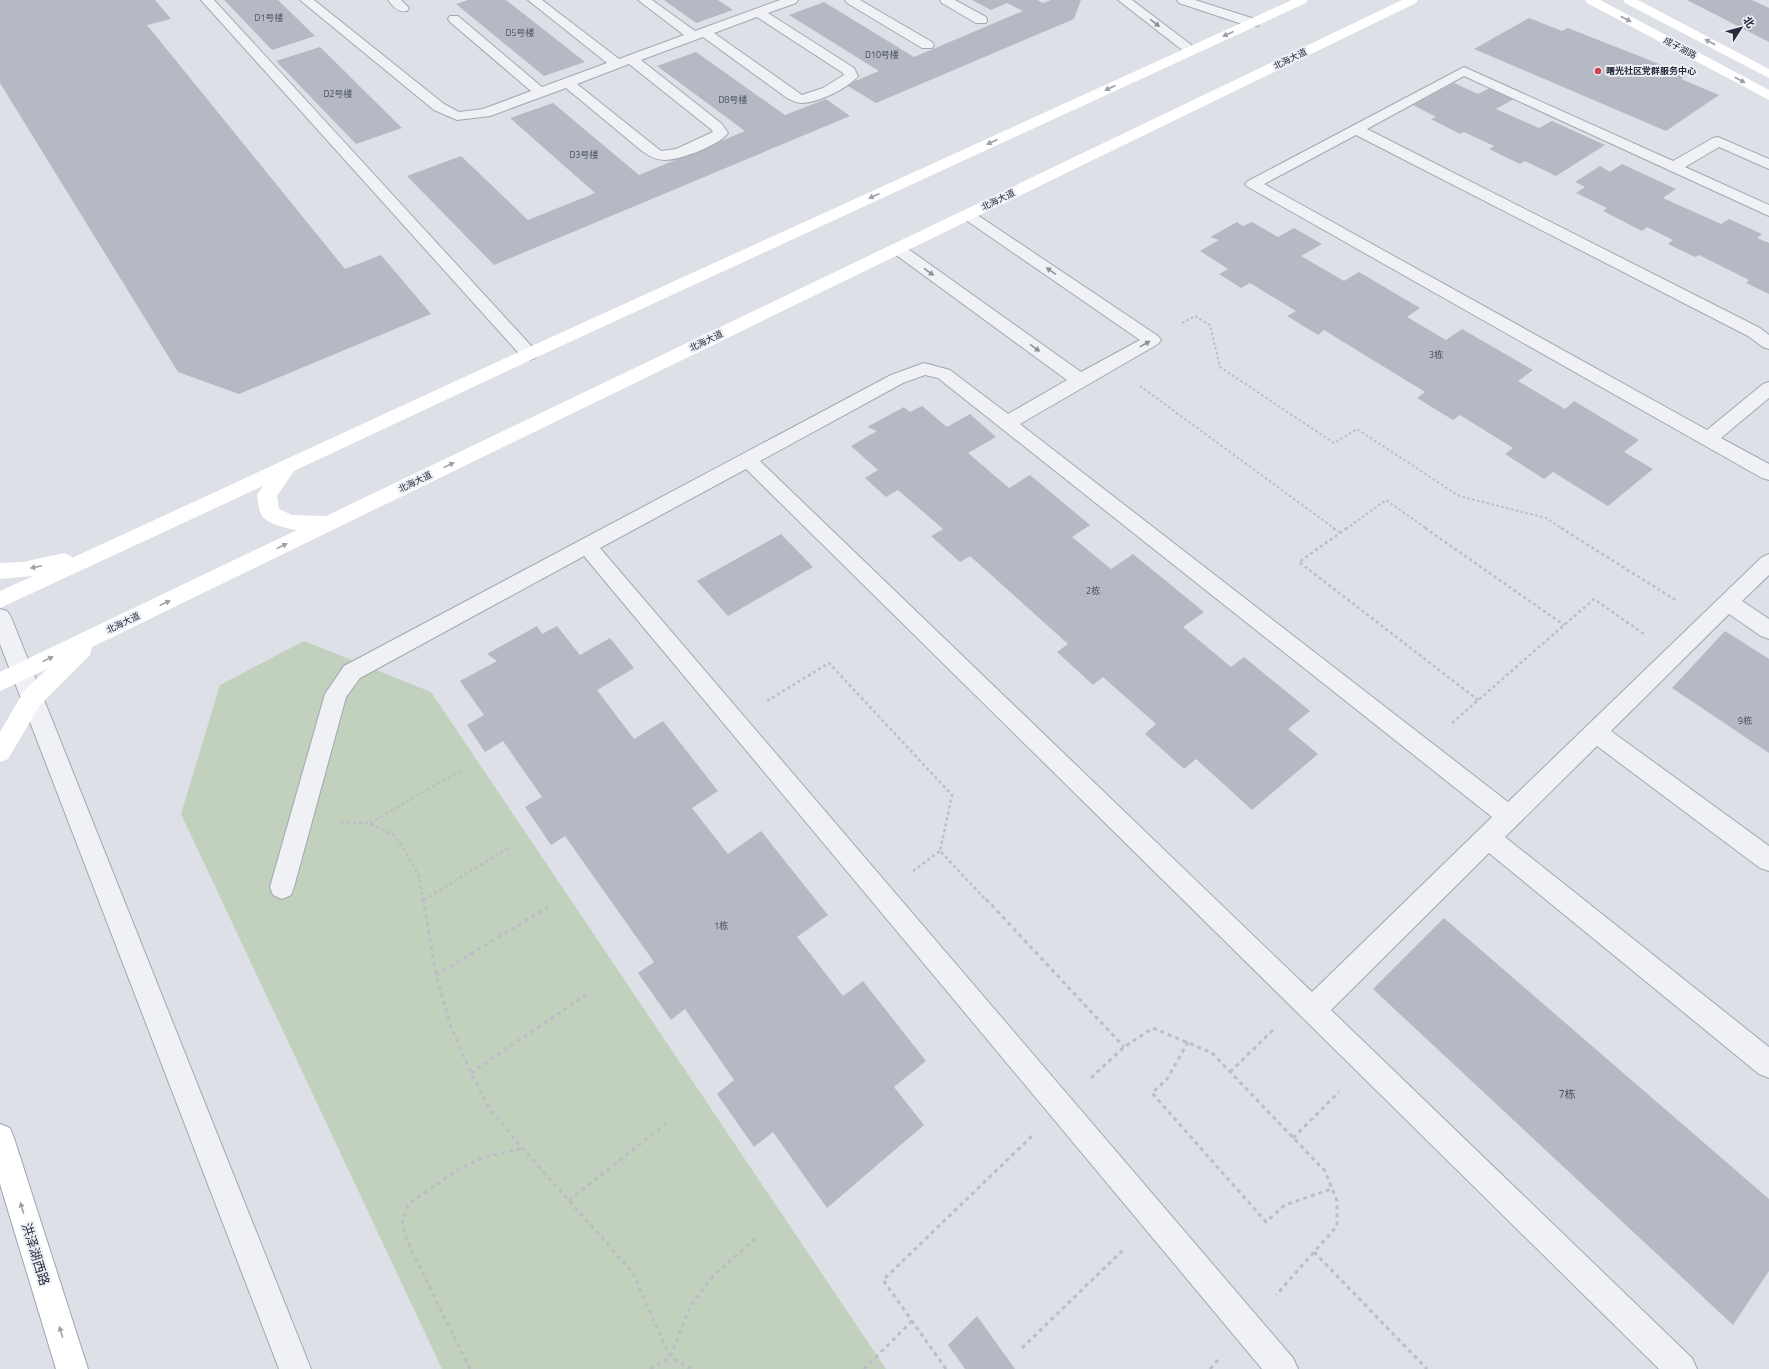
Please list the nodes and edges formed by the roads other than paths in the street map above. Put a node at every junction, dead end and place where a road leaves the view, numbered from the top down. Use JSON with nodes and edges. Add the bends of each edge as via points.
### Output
{"nodes":[{"id":1,"x":207,"y":0,"type":"edge"},
{"id":2,"x":306,"y":0,"type":"edge"},
{"id":3,"x":534,"y":0,"type":"edge"},
{"id":4,"x":644,"y":0,"type":"edge"},
{"id":5,"x":792,"y":0,"type":"edge"},
{"id":6,"x":851,"y":0,"type":"edge"},
{"id":7,"x":946,"y":0,"type":"edge"},
{"id":8,"x":1124,"y":0,"type":"edge"},
{"id":9,"x":1183,"y":0,"type":"edge"},
{"id":10,"x":1302,"y":0,"type":"edge"},
{"id":11,"x":1412,"y":0,"type":"edge"},
{"id":12,"x":1591,"y":0,"type":"edge"},
{"id":13,"x":1629,"y":0,"type":"edge"},
{"id":14,"x":773,"y":3,"type":"edge"},
{"id":15,"x":759,"y":13,"type":"junction"},
{"id":16,"x":454,"y":19,"type":"dead end"},
{"id":17,"x":981,"y":20,"type":"dead end"},
{"id":18,"x":1253,"y":23,"type":"junction"},
{"id":19,"x":699,"y":35,"type":"junction"},
{"id":20,"x":927,"y":45,"type":"dead end"},
{"id":21,"x":1191,"y":50,"type":"junction"},
{"id":22,"x":632,"y":60,"type":"junction"},
{"id":23,"x":618,"y":64,"type":"junction"},
{"id":24,"x":1769,"y":74,"type":"edge"},
{"id":25,"x":568,"y":83,"type":"junction"},
{"id":26,"x":541,"y":93,"type":"junction"},
{"id":27,"x":1769,"y":96,"type":"edge"},
{"id":28,"x":1356,"y":129,"type":"junction"},
{"id":29,"x":1769,"y":165,"type":"edge"},
{"id":30,"x":1674,"y":167,"type":"junction"},
{"id":31,"x":1769,"y":211,"type":"edge"},
{"id":32,"x":968,"y":215,"type":"junction"},
{"id":33,"x":898,"y":249,"type":"junction"},
{"id":34,"x":1769,"y":343,"type":"edge"},
{"id":35,"x":529,"y":354,"type":"junction"},
{"id":36,"x":1080,"y":380,"type":"junction"},
{"id":37,"x":1769,"y":388,"type":"edge"},
{"id":38,"x":1006,"y":423,"type":"junction"},
{"id":39,"x":1708,"y":439,"type":"junction"},
{"id":40,"x":747,"y":459,"type":"junction"},
{"id":41,"x":288,"y":466,"type":"junction"},
{"id":42,"x":1769,"y":473,"type":"edge"},
{"id":43,"x":331,"y":523,"type":"junction"},
{"id":44,"x":587,"y":546,"type":"junction"},
{"id":45,"x":102,"y":553,"type":"junction"},
{"id":46,"x":1769,"y":562,"type":"edge"},
{"id":47,"x":0,"y":570,"type":"edge"},
{"id":48,"x":0,"y":600,"type":"edge"},
{"id":49,"x":1728,"y":602,"type":"junction"},
{"id":50,"x":0,"y":617,"type":"edge"},
{"id":51,"x":1769,"y":630,"type":"edge"},
{"id":52,"x":95,"y":637,"type":"junction"},
{"id":53,"x":11,"y":677,"type":"edge"},
{"id":54,"x":32,"y":698,"type":"junction"},
{"id":55,"x":1595,"y":732,"type":"junction"},
{"id":56,"x":0,"y":752,"type":"edge"},
{"id":57,"x":1509,"y":816,"type":"junction"},
{"id":58,"x":1487,"y":837,"type":"junction"},
{"id":59,"x":1769,"y":860,"type":"edge"},
{"id":60,"x":282,"y":887,"type":"dead end"},
{"id":61,"x":1308,"y":1005,"type":"junction"},
{"id":62,"x":1769,"y":1064,"type":"edge"},
{"id":63,"x":0,"y":1138,"type":"edge"},
{"id":64,"x":72,"y":1369,"type":"edge"},
{"id":65,"x":295,"y":1369,"type":"edge"},
{"id":66,"x":1282,"y":1369,"type":"edge"},
{"id":67,"x":1681,"y":1369,"type":"edge"}],
"edges":[{"from":1,"to":35,"type":"lane"},
{"from":2,"to":26,"type":"lane","via":[[439,107],[457,116],[485,113]]},
{"from":3,"to":23,"type":"lane"},
{"from":4,"to":19,"type":"lane"},
{"from":5,"to":14,"type":"lane"},
{"from":6,"to":20,"type":"lane"},
{"from":7,"to":17,"type":"lane"},
{"from":8,"to":21,"type":"lane","one_way":true},
{"from":9,"to":18,"type":"lane"},
{"from":10,"to":18,"type":"street"},
{"from":11,"to":32,"type":"street","name":"北海大道"},
{"from":12,"to":27,"type":"street","name":"成子湖路","one_way":true},
{"from":24,"to":13,"type":"street","name":"成子湖路","one_way":true},
{"from":14,"to":15,"type":"lane"},
{"from":15,"to":19,"type":"lane"},
{"from":15,"to":19,"type":"lane","via":[[849,71],[851,76],[846,82],[801,99]]},
{"from":16,"to":26,"type":"lane"},
{"from":18,"to":21,"type":"street","one_way":true},
{"from":19,"to":22,"type":"lane"},
{"from":21,"to":35,"type":"street","one_way":true},
{"from":22,"to":23,"type":"lane"},
{"from":22,"to":25,"type":"lane","via":[[717,127],[721,133],[670,156],[658,155]]},
{"from":23,"to":25,"type":"lane"},
{"from":25,"to":26,"type":"lane"},
{"from":28,"to":30,"type":"lane","via":[[1464,71]]},
{"from":28,"to":34,"type":"lane","via":[[1754,332]]},
{"from":28,"to":39,"type":"lane","via":[[1253,184]]},
{"from":29,"to":30,"type":"lane","via":[[1718,141]]},
{"from":30,"to":31,"type":"lane"},
{"from":32,"to":33,"type":"street","name":"北海大道"},
{"from":36,"to":32,"type":"lane","one_way":true,"via":[[1152,340]]},
{"from":33,"to":36,"type":"lane","one_way":true},
{"from":43,"to":33,"type":"street","name":"北海大道","one_way":true},
{"from":35,"to":41,"type":"street"},
{"from":36,"to":38,"type":"lane"},
{"from":37,"to":39,"type":"lane"},
{"from":38,"to":40,"type":"lane","via":[[944,374],[924,369],[897,379]]},
{"from":38,"to":57,"type":"lane"},
{"from":39,"to":42,"type":"lane"},
{"from":40,"to":44,"type":"lane"},
{"from":40,"to":61,"type":"lane"},
{"from":41,"to":43,"type":"street","via":[[267,494],[270,513],[289,522]]},
{"from":41,"to":45,"type":"street"},
{"from":52,"to":43,"type":"street","name":"北海大道","one_way":true},
{"from":44,"to":60,"type":"lane","via":[[352,672],[336,694]]},
{"from":44,"to":66,"type":"lane"},
{"from":45,"to":47,"type":"street","one_way":true,"via":[[23,570]]},
{"from":45,"to":48,"type":"street"},
{"from":46,"to":49,"type":"lane"},
{"from":49,"to":51,"type":"lane"},
{"from":49,"to":55,"type":"lane"},
{"from":50,"to":53,"type":"lane"},
{"from":53,"to":52,"type":"street","name":"北海大道","one_way":true},
{"from":52,"to":54,"type":"street"},
{"from":53,"to":54,"type":"lane"},
{"from":54,"to":56,"type":"street"},
{"from":54,"to":65,"type":"lane"},
{"from":55,"to":57,"type":"lane"},
{"from":55,"to":59,"type":"lane"},
{"from":57,"to":58,"type":"lane"},
{"from":58,"to":61,"type":"lane"},
{"from":58,"to":62,"type":"lane"},
{"from":61,"to":67,"type":"lane"},
{"from":64,"to":63,"type":"street","name":"洪泽湖西路","one_way":true}]}
